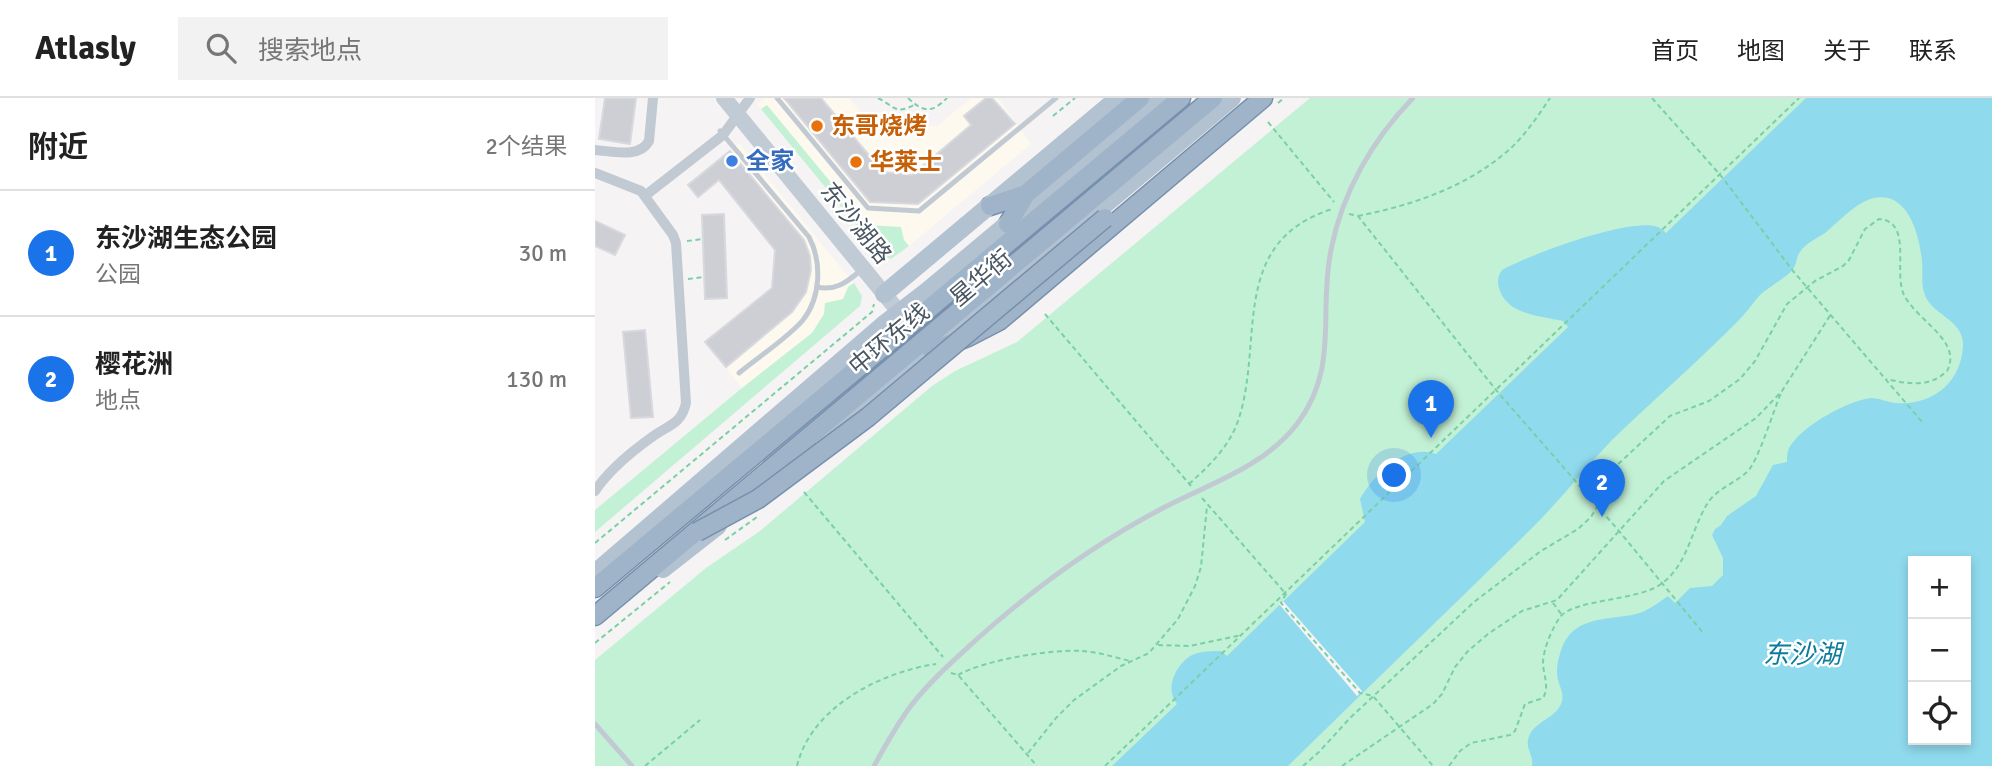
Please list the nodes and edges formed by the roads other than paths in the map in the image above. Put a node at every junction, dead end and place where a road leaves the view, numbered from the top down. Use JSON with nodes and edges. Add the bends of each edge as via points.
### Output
{"nodes":[{"id":1,"x":653,"y":98,"type":"edge"},
{"id":2,"x":750,"y":98,"type":"edge"},
{"id":3,"x":777,"y":98,"type":"edge"},
{"id":4,"x":1056,"y":98,"type":"edge"},
{"id":5,"x":1118,"y":98,"type":"edge"},
{"id":6,"x":1140,"y":98,"type":"edge"},
{"id":7,"x":1158,"y":98,"type":"edge"},
{"id":8,"x":1181,"y":98,"type":"edge"},
{"id":9,"x":1213,"y":98,"type":"edge"},
{"id":10,"x":1232,"y":98,"type":"edge"},
{"id":11,"x":1249,"y":98,"type":"edge"},
{"id":12,"x":1263,"y":98,"type":"edge"},
{"id":13,"x":1413,"y":98,"type":"edge"},
{"id":14,"x":734,"y":105,"type":"edge"},
{"id":15,"x":721,"y":133,"type":"junction"},
{"id":16,"x":595,"y":150,"type":"edge"},
{"id":17,"x":595,"y":173,"type":"edge"},
{"id":18,"x":644,"y":193,"type":"junction"},
{"id":19,"x":1026,"y":194,"type":"junction"},
{"id":20,"x":990,"y":206,"type":"junction"},
{"id":21,"x":1008,"y":224,"type":"junction"},
{"id":22,"x":863,"y":268,"type":"junction"},
{"id":23,"x":817,"y":287,"type":"junction"},
{"id":24,"x":881,"y":290,"type":"junction"},
{"id":25,"x":899,"y":312,"type":"junction"},
{"id":26,"x":932,"y":351,"type":"junction"},
{"id":27,"x":739,"y":373,"type":"dead end"},
{"id":28,"x":595,"y":491,"type":"edge"},
{"id":29,"x":697,"y":532,"type":"junction"},
{"id":30,"x":595,"y":573,"type":"edge"},
{"id":31,"x":595,"y":588,"type":"edge"},
{"id":32,"x":595,"y":616,"type":"edge"},
{"id":33,"x":595,"y":624,"type":"edge"},
{"id":34,"x":595,"y":724,"type":"edge"},
{"id":35,"x":632,"y":766,"type":"edge"},
{"id":36,"x":874,"y":766,"type":"edge"}],
"edges":[{"from":1,"to":16,"type":"street","via":[[646,146],[633,152]]},
{"from":2,"to":14,"type":"street"},
{"from":3,"to":4,"type":"lane","via":[[868,208],[919,211]]},
{"from":5,"to":20,"type":"main road"},
{"from":6,"to":19,"type":"highway"},
{"from":7,"to":21,"type":"main road","name":"星华街"},
{"from":8,"to":31,"type":"highway","name":"中环东线"},
{"from":9,"to":29,"type":"highway","name":"中环东线","bridge":true},
{"from":10,"to":26,"type":"main road","name":"星华街"},
{"from":11,"to":29,"type":"highway","bridge":true,"via":[[868,417],[758,499]]},
{"from":12,"to":26,"type":"highway","via":[[999,321]]},
{"from":13,"to":36,"type":"lane","via":[[1369,154],[1343,213],[1331,249],[1320,380],[1296,425],[1245,468],[1139,522],[1038,588],[942,670],[903,717]]},
{"from":14,"to":15,"type":"street"},
{"from":14,"to":22,"type":"main road","name":"东沙湖路"},
{"from":15,"to":18,"type":"street"},
{"from":15,"to":23,"type":"lane","via":[[809,237],[817,258]]},
{"from":17,"to":18,"type":"street"},
{"from":18,"to":28,"type":"street","via":[[676,243],[686,403],[678,421],[650,438],[603,478]]},
{"from":19,"to":20,"type":"highway"},
{"from":19,"to":21,"type":"highway"},
{"from":20,"to":24,"type":"main road"},
{"from":21,"to":25,"type":"main road","name":"星华街"},
{"from":22,"to":23,"type":"lane","via":[[837,287]]},
{"from":22,"to":24,"type":"main road","name":"东沙湖路"},
{"from":23,"to":27,"type":"lane","via":[[802,321]]},
{"from":24,"to":25,"type":"main road","name":"东沙湖路"},
{"from":25,"to":30,"type":"main road","name":"星华街"},
{"from":26,"to":33,"type":"main road","name":"星华街"},
{"from":29,"to":32,"type":"highway","name":"中环东线"},
{"from":34,"to":35,"type":"lane"}]}
